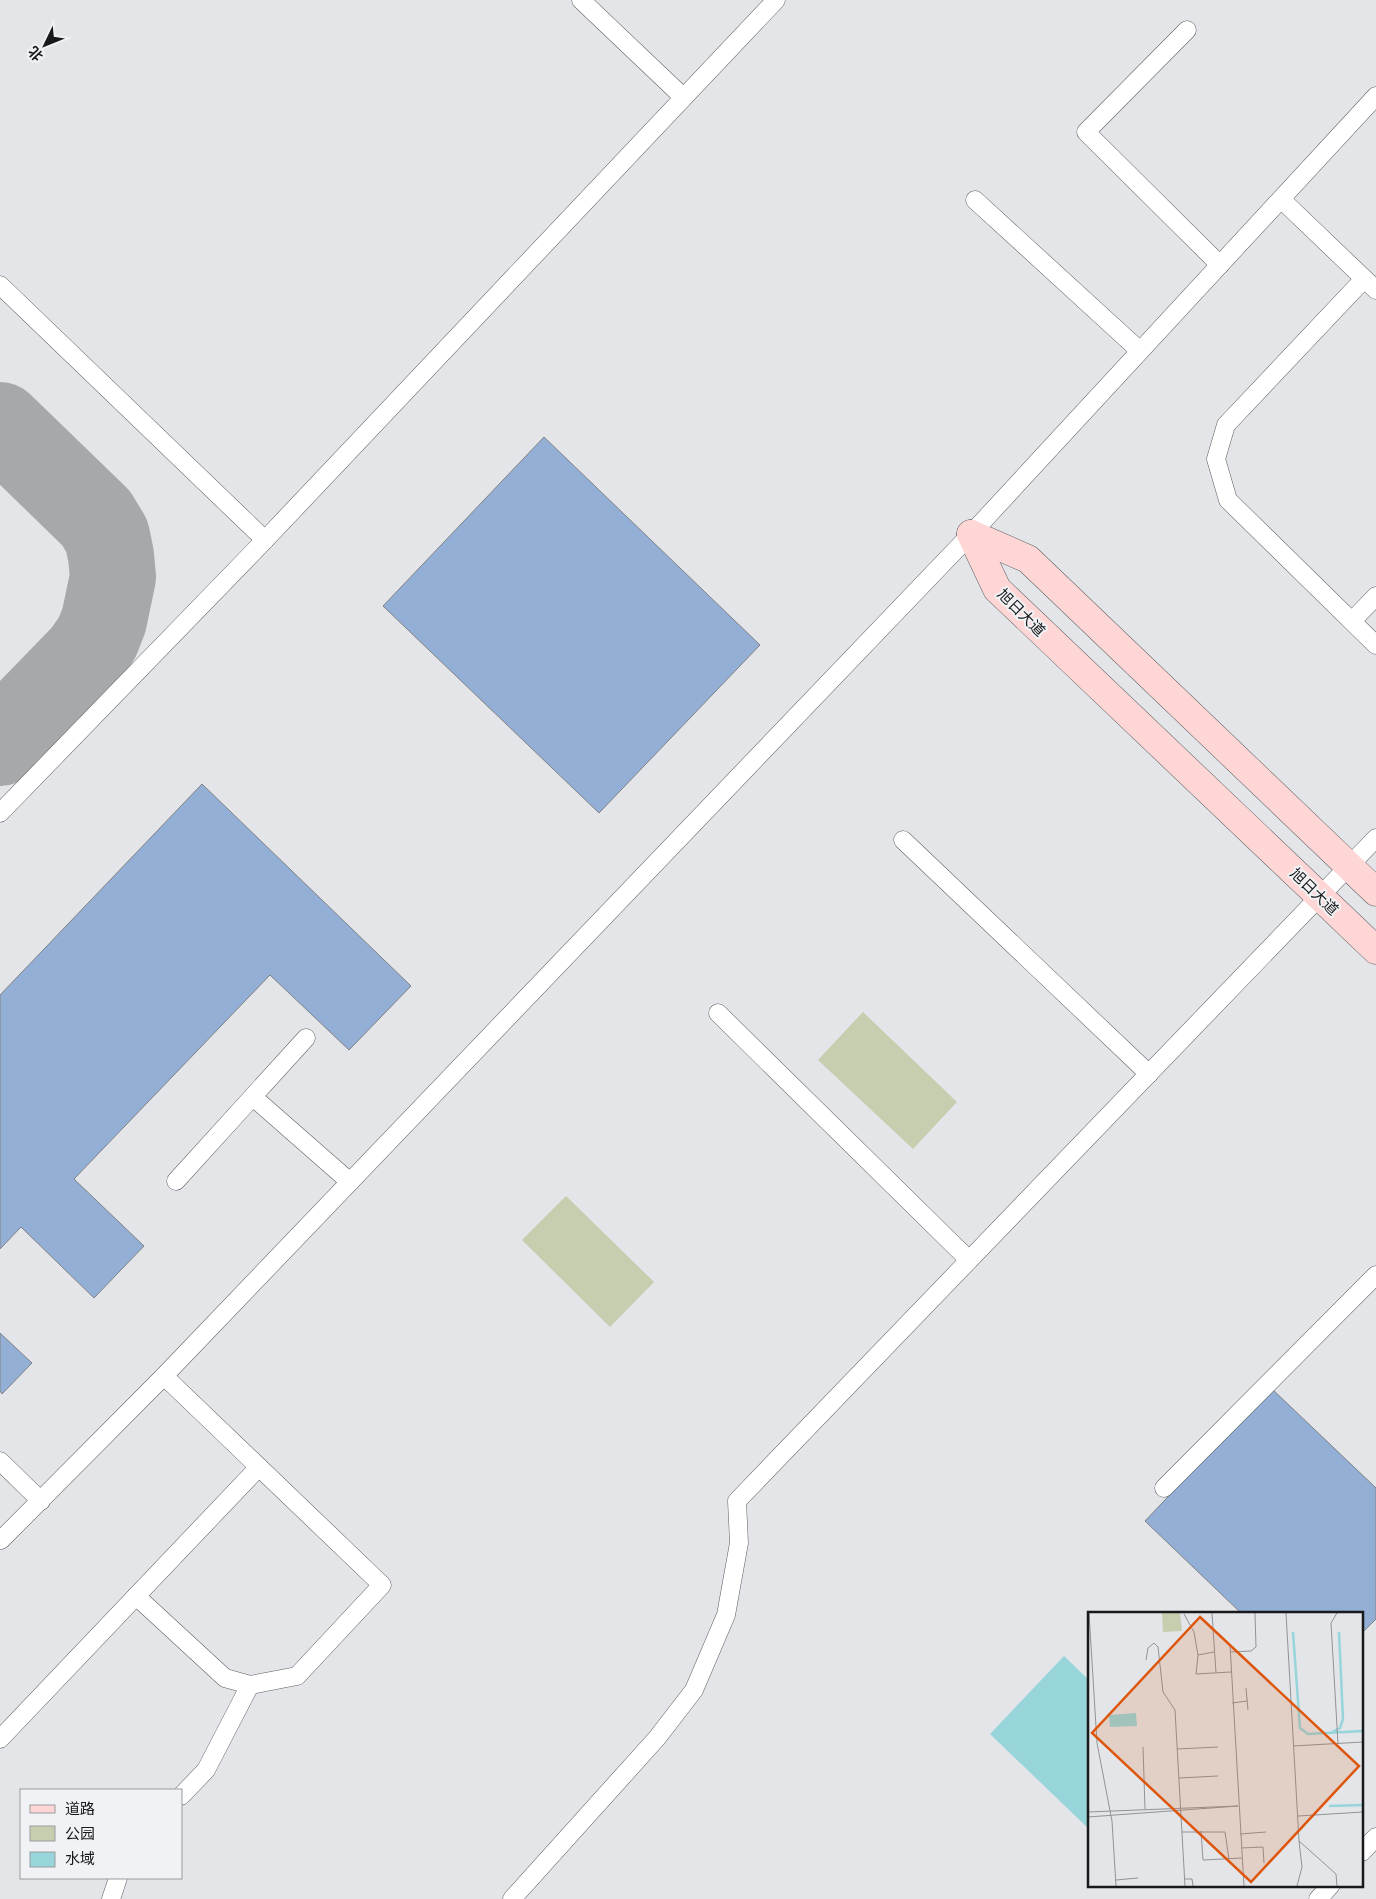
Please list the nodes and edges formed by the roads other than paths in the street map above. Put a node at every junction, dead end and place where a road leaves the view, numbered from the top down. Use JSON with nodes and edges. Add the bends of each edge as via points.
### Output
{"nodes":[{"id":1,"x":581,"y":0,"type":"edge"},
{"id":2,"x":776,"y":0,"type":"edge"},
{"id":3,"x":1187,"y":30,"type":"dead end"},
{"id":4,"x":1376,"y":96,"type":"edge"},
{"id":5,"x":683,"y":97,"type":"junction"},
{"id":6,"x":1281,"y":199,"type":"junction"},
{"id":7,"x":975,"y":200,"type":"dead end"},
{"id":8,"x":1220,"y":265,"type":"junction"},
{"id":9,"x":0,"y":285,"type":"edge"},
{"id":10,"x":1370,"y":285,"type":"edge"},
{"id":11,"x":1140,"y":351,"type":"junction"},
{"id":12,"x":971,"y":534,"type":"junction"},
{"id":13,"x":265,"y":540,"type":"junction"},
{"id":14,"x":1376,"y":596,"type":"edge"},
{"id":15,"x":1352,"y":621,"type":"junction"},
{"id":16,"x":1376,"y":645,"type":"edge"},
{"id":17,"x":0,"y":813,"type":"edge"},
{"id":18,"x":1376,"y":838,"type":"edge"},
{"id":19,"x":903,"y":840,"type":"dead end"},
{"id":20,"x":1349,"y":866,"type":"junction"},
{"id":21,"x":1376,"y":892,"type":"edge"},
{"id":22,"x":1320,"y":896,"type":"junction"},
{"id":23,"x":1376,"y":950,"type":"edge"},
{"id":24,"x":718,"y":1013,"type":"dead end"},
{"id":25,"x":306,"y":1038,"type":"dead end"},
{"id":26,"x":1149,"y":1074,"type":"junction"},
{"id":27,"x":253,"y":1097,"type":"junction"},
{"id":28,"x":176,"y":1180,"type":"dead end"},
{"id":29,"x":350,"y":1182,"type":"junction"},
{"id":30,"x":969,"y":1260,"type":"junction"},
{"id":31,"x":1376,"y":1275,"type":"edge"},
{"id":32,"x":164,"y":1376,"type":"junction"},
{"id":33,"x":0,"y":1461,"type":"edge"},
{"id":34,"x":259,"y":1467,"type":"junction"},
{"id":35,"x":1164,"y":1488,"type":"dead end"},
{"id":36,"x":40,"y":1501,"type":"junction"},
{"id":37,"x":1,"y":1540,"type":"edge"},
{"id":38,"x":136,"y":1596,"type":"junction"},
{"id":39,"x":250,"y":1684,"type":"junction"},
{"id":40,"x":0,"y":1739,"type":"edge"},
{"id":41,"x":182,"y":1795,"type":"edge"},
{"id":42,"x":1376,"y":1837,"type":"edge"},
{"id":43,"x":1364,"y":1850,"type":"edge"},
{"id":44,"x":118,"y":1879,"type":"edge"},
{"id":45,"x":1330,"y":1886,"type":"edge"},
{"id":46,"x":111,"y":1899,"type":"edge"},
{"id":47,"x":512,"y":1899,"type":"edge"},
{"id":48,"x":1318,"y":1899,"type":"edge"}],
"edges":[{"from":1,"to":5,"type":"lane"},
{"from":2,"to":5,"type":"lane"},
{"from":3,"to":8,"type":"lane","via":[[1086,132]]},
{"from":4,"to":6,"type":"lane"},
{"from":5,"to":13,"type":"lane"},
{"from":6,"to":8,"type":"lane"},
{"from":6,"to":10,"type":"lane"},
{"from":7,"to":11,"type":"lane"},
{"from":8,"to":11,"type":"lane"},
{"from":9,"to":13,"type":"lane"},
{"from":10,"to":15,"type":"lane","via":[[1226,425],[1216,459],[1228,500]]},
{"from":11,"to":12,"type":"lane"},
{"from":12,"to":20,"type":"main road","via":[[1028,559]]},
{"from":12,"to":22,"type":"main road","name":"旭日大道","via":[[997,589]]},
{"from":12,"to":29,"type":"lane"},
{"from":13,"to":17,"type":"lane"},
{"from":14,"to":15,"type":"lane"},
{"from":15,"to":16,"type":"lane"},
{"from":18,"to":20,"type":"lane"},
{"from":19,"to":26,"type":"lane"},
{"from":20,"to":21,"type":"main road"},
{"from":20,"to":22,"type":"lane"},
{"from":22,"to":23,"type":"main road","name":"旭日大道"},
{"from":22,"to":26,"type":"lane"},
{"from":24,"to":30,"type":"lane"},
{"from":25,"to":27,"type":"lane"},
{"from":26,"to":30,"type":"lane"},
{"from":27,"to":28,"type":"lane"},
{"from":27,"to":29,"type":"lane"},
{"from":29,"to":32,"type":"lane"},
{"from":30,"to":47,"type":"lane","via":[[737,1501],[739,1543],[726,1615],[694,1690],[657,1738]]},
{"from":31,"to":35,"type":"lane"},
{"from":32,"to":34,"type":"lane"},
{"from":32,"to":36,"type":"lane"},
{"from":33,"to":36,"type":"lane"},
{"from":34,"to":38,"type":"lane"},
{"from":34,"to":39,"type":"lane","via":[[382,1585],[297,1676]]},
{"from":36,"to":37,"type":"lane"},
{"from":38,"to":39,"type":"lane","via":[[225,1678]]},
{"from":38,"to":40,"type":"lane"},
{"from":39,"to":41,"type":"lane","via":[[206,1770]]},
{"from":42,"to":43,"type":"lane"},
{"from":44,"to":46,"type":"lane"},
{"from":45,"to":48,"type":"lane"}]}
